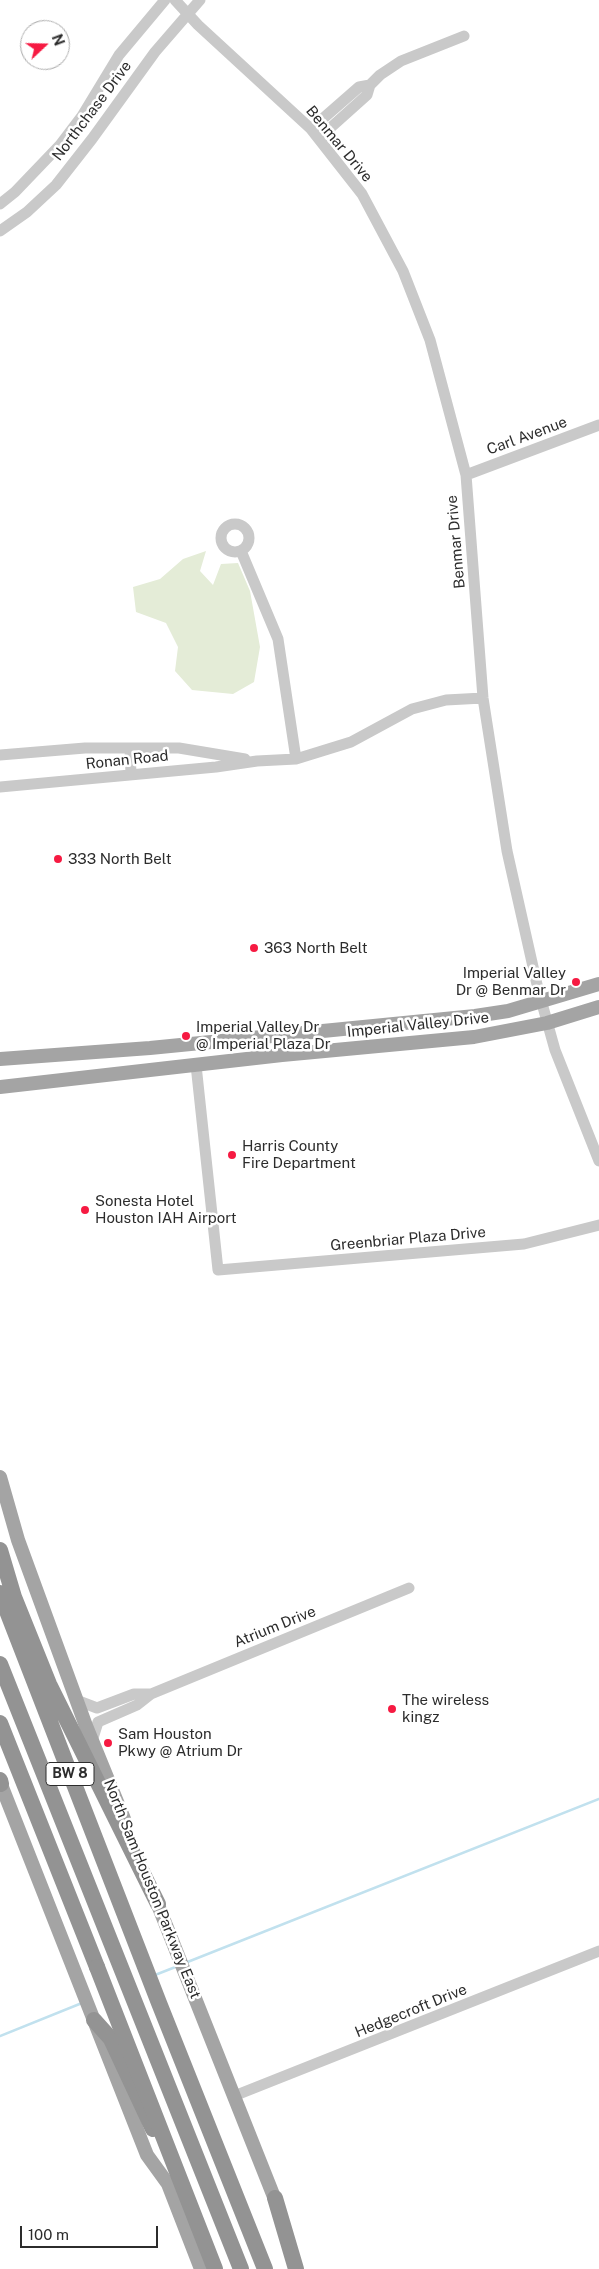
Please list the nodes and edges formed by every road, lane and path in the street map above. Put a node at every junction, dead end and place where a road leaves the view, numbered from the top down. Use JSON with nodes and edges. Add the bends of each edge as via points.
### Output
{"nodes":[{"id":1,"x":165,"y":0,"type":"edge"},
{"id":2,"x":175,"y":0,"type":"edge"},
{"id":3,"x":200,"y":0,"type":"edge"},
{"id":4,"x":187,"y":12,"type":"junction"},
{"id":5,"x":464,"y":36,"type":"dead end"},
{"id":6,"x":82,"y":116,"type":"junction"},
{"id":7,"x":98,"y":131,"type":"junction"},
{"id":8,"x":315,"y":133,"type":"junction"},
{"id":9,"x":0,"y":204,"type":"edge"},
{"id":10,"x":0,"y":231,"type":"edge"},
{"id":11,"x":599,"y":425,"type":"edge"},
{"id":12,"x":466,"y":475,"type":"junction"},
{"id":13,"x":242,"y":551,"type":"dead end"},
{"id":14,"x":483,"y":698,"type":"junction"},
{"id":15,"x":130,"y":748,"type":"junction"},
{"id":16,"x":0,"y":755,"type":"edge"},
{"id":17,"x":296,"y":759,"type":"junction"},
{"id":18,"x":257,"y":761,"type":"junction"},
{"id":19,"x":131,"y":775,"type":"junction"},
{"id":20,"x":0,"y":787,"type":"edge"},
{"id":21,"x":599,"y":984,"type":"edge"},
{"id":22,"x":541,"y":1002,"type":"junction"},
{"id":23,"x":599,"y":1007,"type":"edge"},
{"id":24,"x":547,"y":1023,"type":"junction"},
{"id":25,"x":150,"y":1048,"type":"junction"},
{"id":26,"x":0,"y":1060,"type":"edge"},
{"id":27,"x":196,"y":1065,"type":"junction"},
{"id":28,"x":152,"y":1070,"type":"junction"},
{"id":29,"x":0,"y":1087,"type":"edge"},
{"id":30,"x":599,"y":1161,"type":"edge"},
{"id":31,"x":599,"y":1225,"type":"edge"},
{"id":32,"x":0,"y":1477,"type":"edge"},
{"id":33,"x":0,"y":1550,"type":"edge"},
{"id":34,"x":409,"y":1588,"type":"dead end"},
{"id":35,"x":0,"y":1593,"type":"edge"},
{"id":36,"x":0,"y":1664,"type":"edge"},
{"id":37,"x":151,"y":1694,"type":"junction"},
{"id":38,"x":76,"y":1700,"type":"junction"},
{"id":39,"x":0,"y":1723,"type":"edge"},
{"id":40,"x":92,"y":1741,"type":"junction"},
{"id":41,"x":0,"y":1782,"type":"edge"},
{"id":42,"x":158,"y":1904,"type":"junction"},
{"id":43,"x":599,"y":1951,"type":"edge"},
{"id":44,"x":94,"y":2020,"type":"junction"},
{"id":45,"x":234,"y":2096,"type":"junction"},
{"id":46,"x":275,"y":2198,"type":"junction"},
{"id":47,"x":201,"y":2269,"type":"edge"},
{"id":48,"x":216,"y":2269,"type":"edge"},
{"id":49,"x":240,"y":2269,"type":"edge"},
{"id":50,"x":265,"y":2269,"type":"edge"},
{"id":51,"x":296,"y":2269,"type":"edge"},
{"id":52,"x":303,"y":2269,"type":"edge"}],
"edges":[{"from":1,"to":6,"type":"street","name":"Northchase Drive","via":[[119,55]]},
{"from":2,"to":4,"type":"street","name":"Benmar Drive"},
{"from":3,"to":4,"type":"street","name":"Northchase Drive"},
{"from":4,"to":7,"type":"street","name":"Northchase Drive"},
{"from":4,"to":8,"type":"street","name":"Benmar Drive"},
{"from":5,"to":8,"type":"street","via":[[401,61],[380,75],[370,85],[367,95]]},
{"from":6,"to":7,"type":"street"},
{"from":6,"to":9,"type":"street","name":"Northchase Drive","via":[[60,145]]},
{"from":7,"to":10,"type":"street","name":"Northchase Drive","via":[[56,185]]},
{"from":8,"to":12,"type":"street","name":"Benmar Drive","via":[[362,194],[403,271],[430,340]]},
{"from":11,"to":12,"type":"street","name":"Carl Avenue"},
{"from":12,"to":14,"type":"street","name":"Benmar Drive"},
{"from":13,"to":17,"type":"street","via":[[278,639]]},
{"from":14,"to":17,"type":"street","name":"Ronan Road","via":[[446,700],[412,710],[351,742]]},
{"from":14,"to":22,"type":"street","name":"Benmar Drive","via":[[507,851]]},
{"from":15,"to":16,"type":"street","name":"Ronan Road"},
{"from":15,"to":18,"type":"street","name":"Ronan Road","via":[[179,748]]},
{"from":15,"to":19,"type":"street"},
{"from":17,"to":18,"type":"street","name":"Ronan Road"},
{"from":18,"to":19,"type":"street","name":"Ronan Road"},
{"from":19,"to":20,"type":"street","name":"Ronan Road"},
{"from":21,"to":22,"type":"main road","name":"Imperial Valley Drive"},
{"from":22,"to":24,"type":"street","name":"Benmar Drive"},
{"from":22,"to":25,"type":"main road","name":"Imperial Valley Drive","via":[[508,1011],[458,1018]]},
{"from":23,"to":24,"type":"main road","name":"Imperial Valley Drive"},
{"from":24,"to":27,"type":"main road","name":"Imperial Valley Drive","via":[[441,1042]]},
{"from":24,"to":30,"type":"street","name":"Benmar Drive"},
{"from":25,"to":26,"type":"main road","name":"Imperial Valley Drive"},
{"from":25,"to":28,"type":"main road"},
{"from":27,"to":28,"type":"main road","name":"Imperial Valley Drive"},
{"from":27,"to":31,"type":"street","name":"Greenbriar Plaza Drive","via":[[218,1270],[524,1244]]},
{"from":28,"to":29,"type":"main road","name":"Imperial Valley Drive"},
{"from":32,"to":38,"type":"main road","name":"North Sam Houston Parkway East","via":[[18,1540]]},
{"from":33,"to":42,"type":"highway","via":[[14,1597],[49,1684]]},
{"from":34,"to":37,"type":"street","name":"Atrium Drive"},
{"from":35,"to":50,"type":"highway","number":"BW 8"},
{"from":36,"to":49,"type":"highway","number":"BW 8"},
{"from":37,"to":38,"type":"street","name":"Atrium Drive","via":[[134,1694],[97,1708]]},
{"from":37,"to":40,"type":"street","name":"Atrium Drive","via":[[137,1705],[98,1722]]},
{"from":38,"to":40,"type":"main road","name":"North Sam Houston Parkway East"},
{"from":39,"to":48,"type":"highway","bridge":true},
{"from":40,"to":42,"type":"main road","name":"North Sam Houston Parkway East"},
{"from":41,"to":44,"type":"main road"},
{"from":42,"to":45,"type":"main road","name":"North Sam Houston Parkway East"},
{"from":43,"to":45,"type":"street","name":"Hedgecroft Drive"},
{"from":44,"to":47,"type":"main road","via":[[147,2155],[168,2184]]},
{"from":44,"to":48,"type":"highway","via":[[111,2039]]},
{"from":45,"to":46,"type":"main road","name":"North Sam Houston Parkway East"},
{"from":46,"to":51,"type":"highway"},
{"from":46,"to":52,"type":"main road","name":"North Sam Houston Parkway East"}]}
